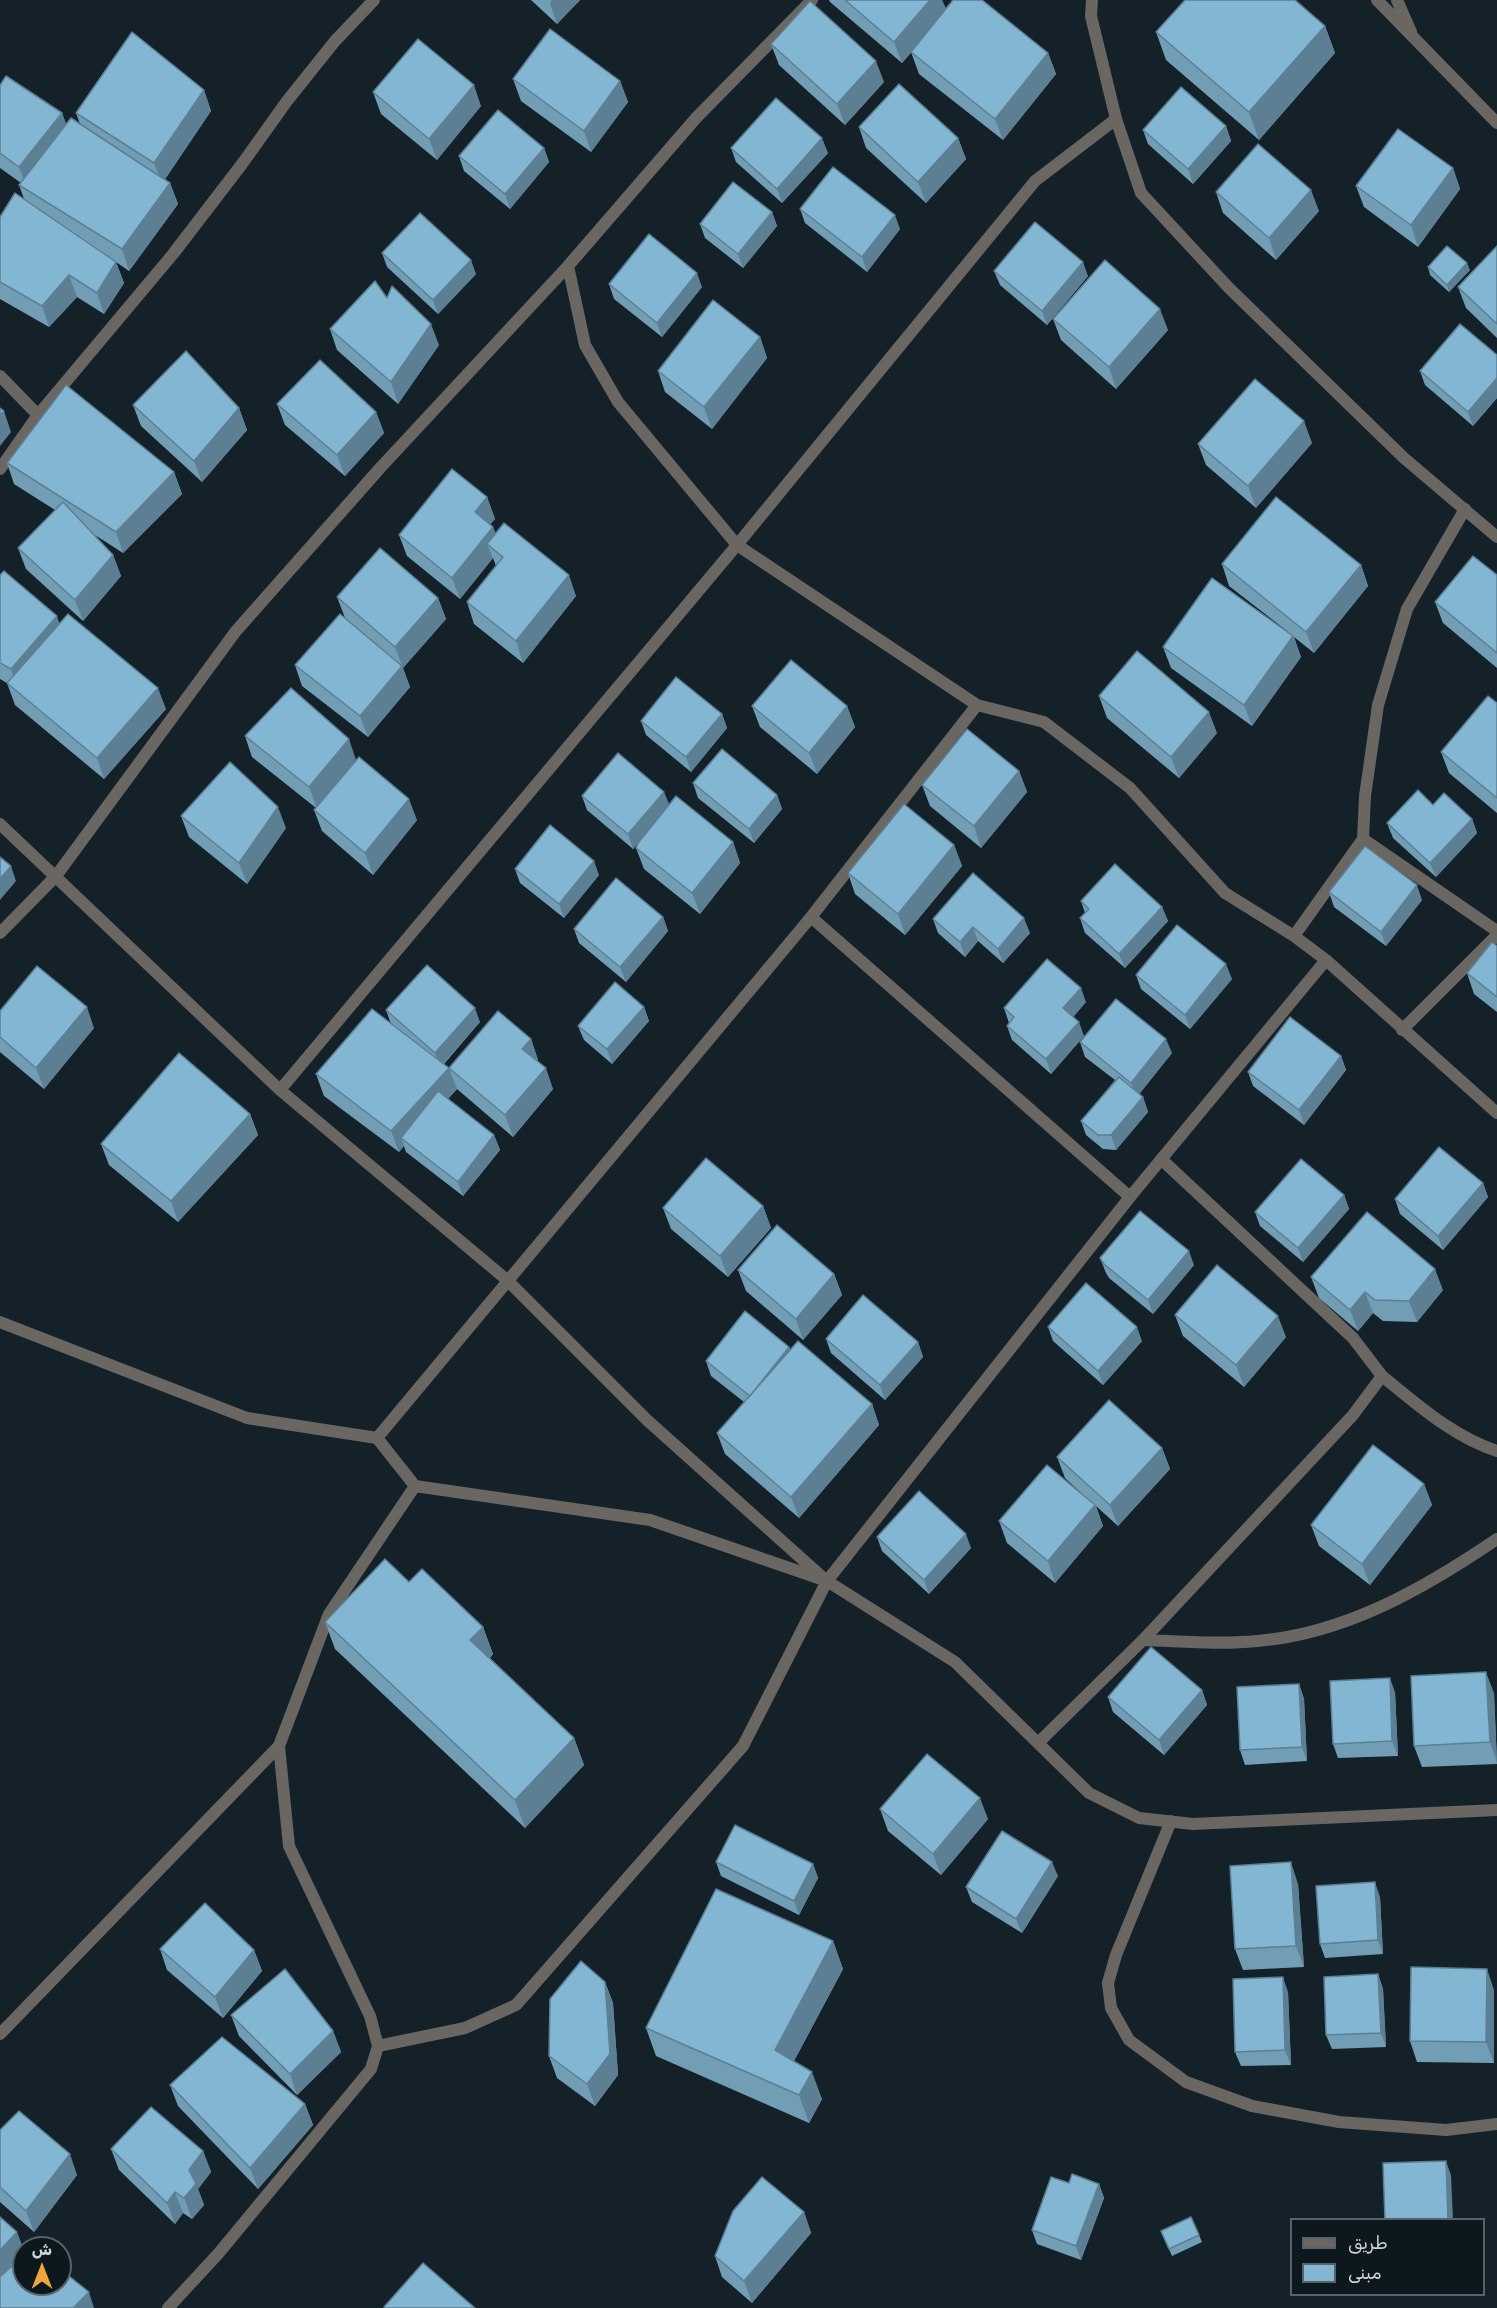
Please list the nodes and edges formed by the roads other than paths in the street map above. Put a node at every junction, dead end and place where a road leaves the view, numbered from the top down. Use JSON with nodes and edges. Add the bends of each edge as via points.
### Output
{"nodes":[{"id":1,"x":374,"y":0,"type":"edge"},
{"id":2,"x":812,"y":0,"type":"edge"},
{"id":3,"x":1092,"y":0,"type":"edge"},
{"id":4,"x":1377,"y":0,"type":"edge"},
{"id":5,"x":1397,"y":0,"type":"edge"},
{"id":6,"x":1413,"y":38,"type":"junction"},
{"id":7,"x":1116,"y":119,"type":"junction"},
{"id":8,"x":1497,"y":123,"type":"edge"},
{"id":9,"x":568,"y":266,"type":"junction"},
{"id":10,"x":0,"y":376,"type":"edge"},
{"id":11,"x":38,"y":415,"type":"junction"},
{"id":12,"x":0,"y":469,"type":"edge"},
{"id":13,"x":1465,"y":509,"type":"junction"},
{"id":14,"x":1497,"y":537,"type":"edge"},
{"id":15,"x":737,"y":544,"type":"junction"},
{"id":16,"x":977,"y":705,"type":"junction"},
{"id":17,"x":0,"y":824,"type":"edge"},
{"id":18,"x":1363,"y":839,"type":"junction"},
{"id":19,"x":56,"y":876,"type":"junction"},
{"id":20,"x":811,"y":917,"type":"junction"},
{"id":21,"x":0,"y":933,"type":"edge"},
{"id":22,"x":1497,"y":933,"type":"edge"},
{"id":23,"x":1294,"y":936,"type":"junction"},
{"id":24,"x":1326,"y":960,"type":"junction"},
{"id":25,"x":1402,"y":1030,"type":"junction"},
{"id":26,"x":280,"y":1090,"type":"junction"},
{"id":27,"x":1497,"y":1113,"type":"edge"},
{"id":28,"x":1161,"y":1160,"type":"junction"},
{"id":29,"x":1130,"y":1197,"type":"junction"},
{"id":30,"x":507,"y":1280,"type":"junction"},
{"id":31,"x":0,"y":1322,"type":"edge"},
{"id":32,"x":1382,"y":1376,"type":"junction"},
{"id":33,"x":377,"y":1438,"type":"junction"},
{"id":34,"x":1497,"y":1451,"type":"edge"},
{"id":35,"x":416,"y":1486,"type":"junction"},
{"id":36,"x":1497,"y":1539,"type":"edge"},
{"id":37,"x":827,"y":1581,"type":"junction"},
{"id":38,"x":1143,"y":1640,"type":"junction"},
{"id":39,"x":1038,"y":1743,"type":"junction"},
{"id":40,"x":279,"y":1746,"type":"junction"},
{"id":41,"x":1497,"y":1810,"type":"edge"},
{"id":42,"x":1171,"y":1821,"type":"junction"},
{"id":43,"x":0,"y":2034,"type":"edge"},
{"id":44,"x":378,"y":2046,"type":"junction"},
{"id":45,"x":1497,"y":2124,"type":"edge"},
{"id":46,"x":168,"y":2308,"type":"edge"}],
"edges":[{"from":1,"to":11,"type":"street","via":[[335,41],[173,254]]},
{"from":2,"to":9,"type":"street","via":[[696,118]]},
{"from":3,"to":7,"type":"street","via":[[1091,16]]},
{"from":4,"to":6,"type":"street"},
{"from":5,"to":6,"type":"street"},
{"from":6,"to":8,"type":"street"},
{"from":7,"to":13,"type":"street","via":[[1141,193],[1237,296],[1404,458]]},
{"from":7,"to":15,"type":"street","via":[[1035,181]]},
{"from":9,"to":15,"type":"street","via":[[585,345],[618,402]]},
{"from":9,"to":19,"type":"street","via":[[381,466],[236,631]]},
{"from":10,"to":11,"type":"street"},
{"from":11,"to":12,"type":"street"},
{"from":13,"to":14,"type":"street"},
{"from":13,"to":18,"type":"street","via":[[1407,609],[1378,705]]},
{"from":15,"to":16,"type":"street"},
{"from":15,"to":26,"type":"street"},
{"from":16,"to":20,"type":"street"},
{"from":16,"to":23,"type":"street","via":[[1044,722],[1130,788],[1225,893]]},
{"from":17,"to":19,"type":"street"},
{"from":18,"to":22,"type":"street"},
{"from":18,"to":23,"type":"street"},
{"from":19,"to":21,"type":"street"},
{"from":19,"to":26,"type":"street"},
{"from":20,"to":29,"type":"street"},
{"from":20,"to":30,"type":"street"},
{"from":22,"to":25,"type":"street"},
{"from":23,"to":24,"type":"street"},
{"from":24,"to":25,"type":"street"},
{"from":24,"to":28,"type":"street"},
{"from":25,"to":27,"type":"street"},
{"from":26,"to":30,"type":"street"},
{"from":28,"to":29,"type":"street"},
{"from":28,"to":32,"type":"street","via":[[1353,1338]]},
{"from":29,"to":37,"type":"street"},
{"from":30,"to":33,"type":"street"},
{"from":30,"to":37,"type":"street","via":[[647,1420]]},
{"from":31,"to":33,"type":"street","via":[[247,1418]]},
{"from":32,"to":34,"type":"street","via":[[1435,1419]]},
{"from":32,"to":38,"type":"street","via":[[1353,1415]]},
{"from":33,"to":35,"type":"street"},
{"from":35,"to":37,"type":"street","via":[[650,1520]]},
{"from":35,"to":40,"type":"street","via":[[329,1614]]},
{"from":36,"to":38,"type":"street","via":[[1406,1597],[1324,1629],[1257,1641]]},
{"from":37,"to":39,"type":"street","via":[[955,1662]]},
{"from":37,"to":44,"type":"street","via":[[743,1746],[516,2005],[465,2028]]},
{"from":38,"to":39,"type":"street"},
{"from":39,"to":42,"type":"street","via":[[1089,1793],[1139,1818]]},
{"from":40,"to":43,"type":"street"},
{"from":40,"to":44,"type":"street","via":[[289,1846],[370,2016]]},
{"from":41,"to":42,"type":"street","via":[[1193,1824]]},
{"from":42,"to":45,"type":"street","via":[[1108,1983],[1111,2008],[1129,2040],[1186,2082],[1252,2106],[1351,2123],[1446,2130]]},
{"from":44,"to":46,"type":"street","via":[[371,2069],[218,2254]]}]}
